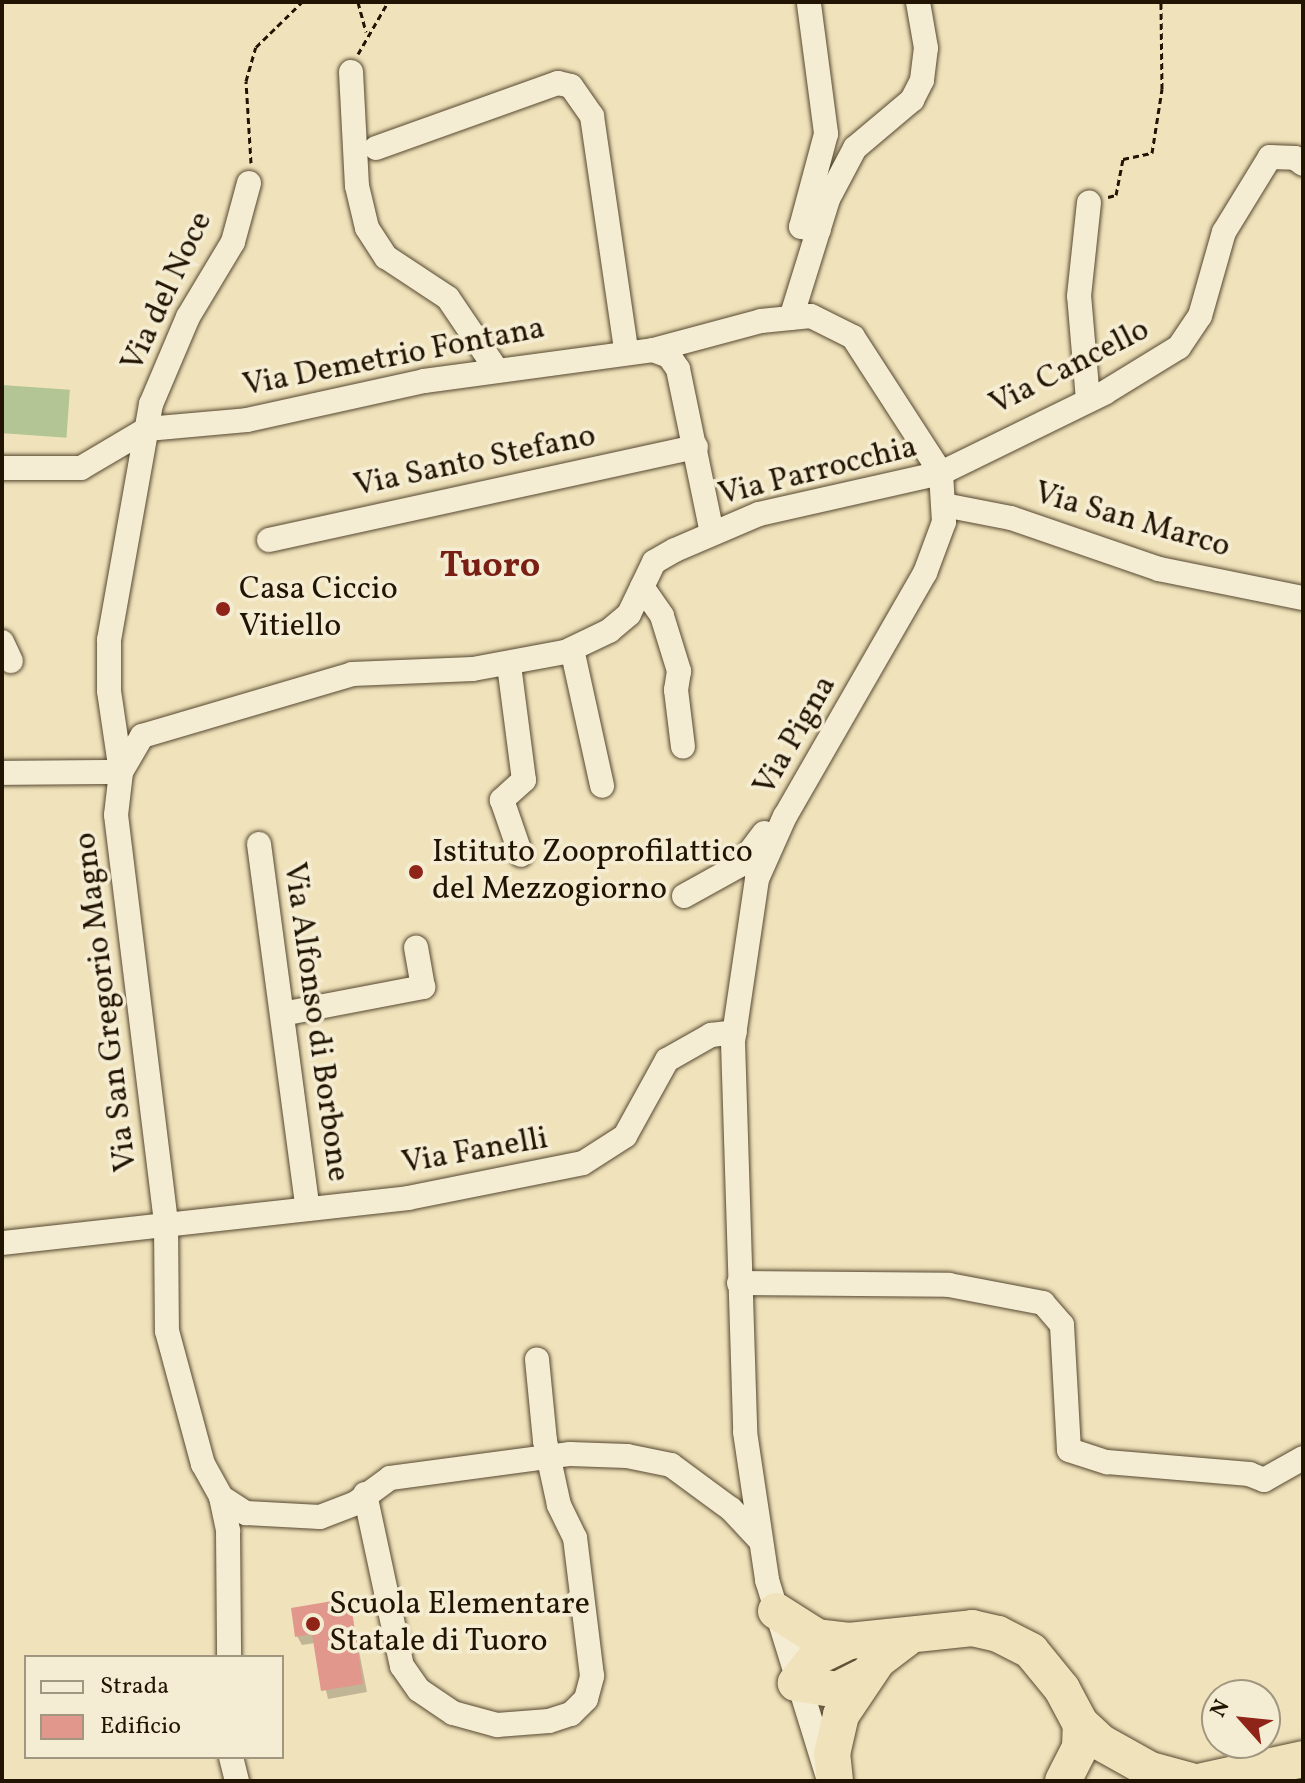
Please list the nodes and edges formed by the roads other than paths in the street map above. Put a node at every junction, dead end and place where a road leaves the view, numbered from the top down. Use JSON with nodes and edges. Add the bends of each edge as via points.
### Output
{"nodes":[{"id":1,"x":918,"y":2,"type":"edge"},
{"id":2,"x":809,"y":4,"type":"dead end"},
{"id":3,"x":351,"y":72,"type":"road end"},
{"id":4,"x":376,"y":148,"type":"dead end"},
{"id":5,"x":1303,"y":164,"type":"edge"},
{"id":6,"x":249,"y":183,"type":"road end"},
{"id":7,"x":1089,"y":203,"type":"road end"},
{"id":8,"x":819,"y":230,"type":"junction"},
{"id":9,"x":791,"y":318,"type":"junction"},
{"id":10,"x":626,"y":350,"type":"junction"},
{"id":11,"x":653,"y":350,"type":"junction"},
{"id":12,"x":496,"y":369,"type":"junction"},
{"id":13,"x":1088,"y":400,"type":"junction"},
{"id":14,"x":147,"y":429,"type":"junction"},
{"id":15,"x":696,"y":447,"type":"junction"},
{"id":16,"x":2,"y":468,"type":"edge"},
{"id":17,"x":941,"y":473,"type":"junction"},
{"id":18,"x":944,"y":505,"type":"junction"},
{"id":19,"x":712,"y":533,"type":"junction"},
{"id":20,"x":269,"y":540,"type":"dead end"},
{"id":21,"x":642,"y":587,"type":"junction"},
{"id":22,"x":1303,"y":598,"type":"edge"},
{"id":23,"x":572,"y":649,"type":"junction"},
{"id":24,"x":509,"y":665,"type":"junction"},
{"id":25,"x":840,"y":723,"type":"junction"},
{"id":26,"x":683,"y":747,"type":"dead end"},
{"id":27,"x":121,"y":772,"type":"junction"},
{"id":28,"x":2,"y":773,"type":"edge"},
{"id":29,"x":602,"y":786,"type":"dead end"},
{"id":30,"x":259,"y":844,"type":"dead end"},
{"id":31,"x":521,"y":855,"type":"dead end"},
{"id":32,"x":684,"y":896,"type":"dead end"},
{"id":33,"x":416,"y":948,"type":"dead end"},
{"id":34,"x":282,"y":1014,"type":"junction"},
{"id":35,"x":735,"y":1032,"type":"junction"},
{"id":36,"x":308,"y":1209,"type":"junction"},
{"id":37,"x":166,"y":1223,"type":"junction"},
{"id":38,"x":2,"y":1243,"type":"edge"},
{"id":39,"x":739,"y":1283,"type":"junction"},
{"id":40,"x":537,"y":1359,"type":"dead end"},
{"id":41,"x":549,"y":1458,"type":"junction"},
{"id":42,"x":1303,"y":1458,"type":"edge"},
{"id":43,"x":365,"y":1494,"type":"junction"},
{"id":44,"x":221,"y":1497,"type":"junction"},
{"id":45,"x":759,"y":1539,"type":"junction"},
{"id":46,"x":776,"y":1611,"type":"junction"},
{"id":47,"x":906,"y":1639,"type":"junction"},
{"id":48,"x":849,"y":1641,"type":"junction"},
{"id":49,"x":229,"y":1655,"type":"edge"},
{"id":50,"x":865,"y":1676,"type":"junction"},
{"id":51,"x":796,"y":1683,"type":"junction"},
{"id":52,"x":1081,"y":1724,"type":"junction"},
{"id":53,"x":232,"y":1759,"type":"edge"},
{"id":54,"x":1303,"y":1759,"type":"edge"},
{"id":55,"x":237,"y":1781,"type":"edge"},
{"id":56,"x":832,"y":1781,"type":"edge"},
{"id":57,"x":1063,"y":1781,"type":"edge"},
{"id":58,"x":1191,"y":1781,"type":"edge"},
{"id":59,"x":1203,"y":1781,"type":"edge"}],
"edges":[{"from":1,"to":8,"type":"street","via":[[926,48],[922,80],[912,100],[855,148]]},
{"from":2,"to":8,"type":"street","via":[[826,134],[801,227]]},
{"from":3,"to":12,"type":"street","via":[[357,186],[367,228],[386,257],[448,298]]},
{"from":4,"to":10,"type":"street","via":[[558,83],[571,86],[592,116]]},
{"from":5,"to":13,"type":"street","name":"Via Cancello","via":[[1295,158],[1270,157],[1224,232],[1200,316],[1179,347]]},
{"from":6,"to":14,"type":"street","name":"Via del Noce","via":[[233,242],[188,317],[151,404]]},
{"from":7,"to":13,"type":"street","via":[[1079,296]]},
{"from":8,"to":9,"type":"street"},
{"from":9,"to":11,"type":"street","name":"Via Demetrio Fontana"},
{"from":9,"to":17,"type":"street","via":[[811,316],[853,337]]},
{"from":10,"to":11,"type":"street","name":"Via Demetrio Fontana"},
{"from":10,"to":12,"type":"street","name":"Via Demetrio Fontana"},
{"from":11,"to":15,"type":"street","via":[[669,356],[678,369]]},
{"from":12,"to":14,"type":"street","name":"Via Demetrio Fontana","via":[[247,420]]},
{"from":13,"to":17,"type":"street","name":"Via Cancello"},
{"from":14,"to":16,"type":"street","via":[[81,468]]},
{"from":14,"to":27,"type":"street","name":"Via del Noce","via":[[109,640],[109,691]]},
{"from":15,"to":19,"type":"street"},
{"from":15,"to":20,"type":"street","name":"Via Santo Stefano"},
{"from":17,"to":18,"type":"street","name":"Via Pigna"},
{"from":17,"to":19,"type":"street","name":"Via Parrocchia","via":[[759,514]]},
{"from":18,"to":22,"type":"street","name":"Via San Marco","via":[[984,510],[1159,569]]},
{"from":18,"to":25,"type":"street","name":"Via Pigna","via":[[944,522],[925,573]]},
{"from":19,"to":21,"type":"street","name":"Via Parrocchia","via":[[654,562]]},
{"from":21,"to":23,"type":"street","name":"Via Parrocchia","via":[[629,614]]},
{"from":21,"to":26,"type":"street","via":[[662,616],[679,671]]},
{"from":23,"to":24,"type":"street","name":"Via Parrocchia"},
{"from":23,"to":29,"type":"street"},
{"from":24,"to":27,"type":"street","name":"Via Parrocchia","via":[[352,674],[142,736]]},
{"from":24,"to":31,"type":"street","via":[[524,780],[502,800]]},
{"from":25,"to":32,"type":"street","via":[[812,754],[749,857]]},
{"from":25,"to":35,"type":"street","name":"Via Pigna","via":[[785,816],[757,879]]},
{"from":27,"to":28,"type":"street"},
{"from":27,"to":37,"type":"street","name":"Via San Gregorio Magno","via":[[116,815]]},
{"from":30,"to":34,"type":"street","name":"Via Alfonso di Borbone"},
{"from":33,"to":34,"type":"street","via":[[423,987]]},
{"from":34,"to":36,"type":"street","name":"Via Alfonso di Borbone"},
{"from":35,"to":36,"type":"street","name":"Via Fanelli","via":[[711,1035],[667,1060],[625,1136],[583,1163],[437,1193]]},
{"from":35,"to":39,"type":"street","name":"Via Pigna"},
{"from":36,"to":37,"type":"street","name":"Via Fanelli"},
{"from":37,"to":38,"type":"street","name":"Via Fanelli"},
{"from":37,"to":44,"type":"street","name":"Via San Gregorio Magno","via":[[168,1336],[203,1464]]},
{"from":39,"to":42,"type":"street","via":[[949,1285],[1043,1303],[1062,1325],[1069,1450],[1107,1462],[1249,1474],[1264,1480]]},
{"from":39,"to":45,"type":"street","name":"Via Pigna","via":[[745,1432]]},
{"from":40,"to":41,"type":"street"},
{"from":41,"to":43,"type":"street","via":[[390,1478]]},
{"from":41,"to":43,"type":"street","via":[[559,1505],[575,1538],[592,1676],[586,1699],[571,1714],[549,1721],[471,1720],[419,1690],[402,1666]]},
{"from":41,"to":45,"type":"street","via":[[627,1456],[671,1465],[731,1509]]},
{"from":43,"to":44,"type":"street","via":[[320,1517],[246,1513]]},
{"from":44,"to":49,"type":"street","name":"Via San Gregorio Magno","via":[[228,1531]]},
{"from":45,"to":46,"type":"street","name":"Via Pigna"},
{"from":46,"to":48,"type":"highway","via":[[817,1637]]},
{"from":46,"to":51,"type":"street","name":"Via Pigna"},
{"from":47,"to":48,"type":"highway"},
{"from":47,"to":50,"type":"highway"},
{"from":47,"to":52,"type":"highway","via":[[972,1628],[998,1634],[1031,1651],[1062,1689]]},
{"from":48,"to":51,"type":"highway","via":[[816,1657]]},
{"from":50,"to":51,"type":"highway","via":[[837,1690]]},
{"from":50,"to":56,"type":"highway","via":[[841,1715]]},
{"from":51,"to":56,"type":"street","name":"Via Pigna"},
{"from":52,"to":57,"type":"highway","via":[[1080,1748]]},
{"from":52,"to":58,"type":"highway","via":[[1123,1757]]},
{"from":53,"to":55,"type":"street"},
{"from":54,"to":59,"type":"highway"}]}
